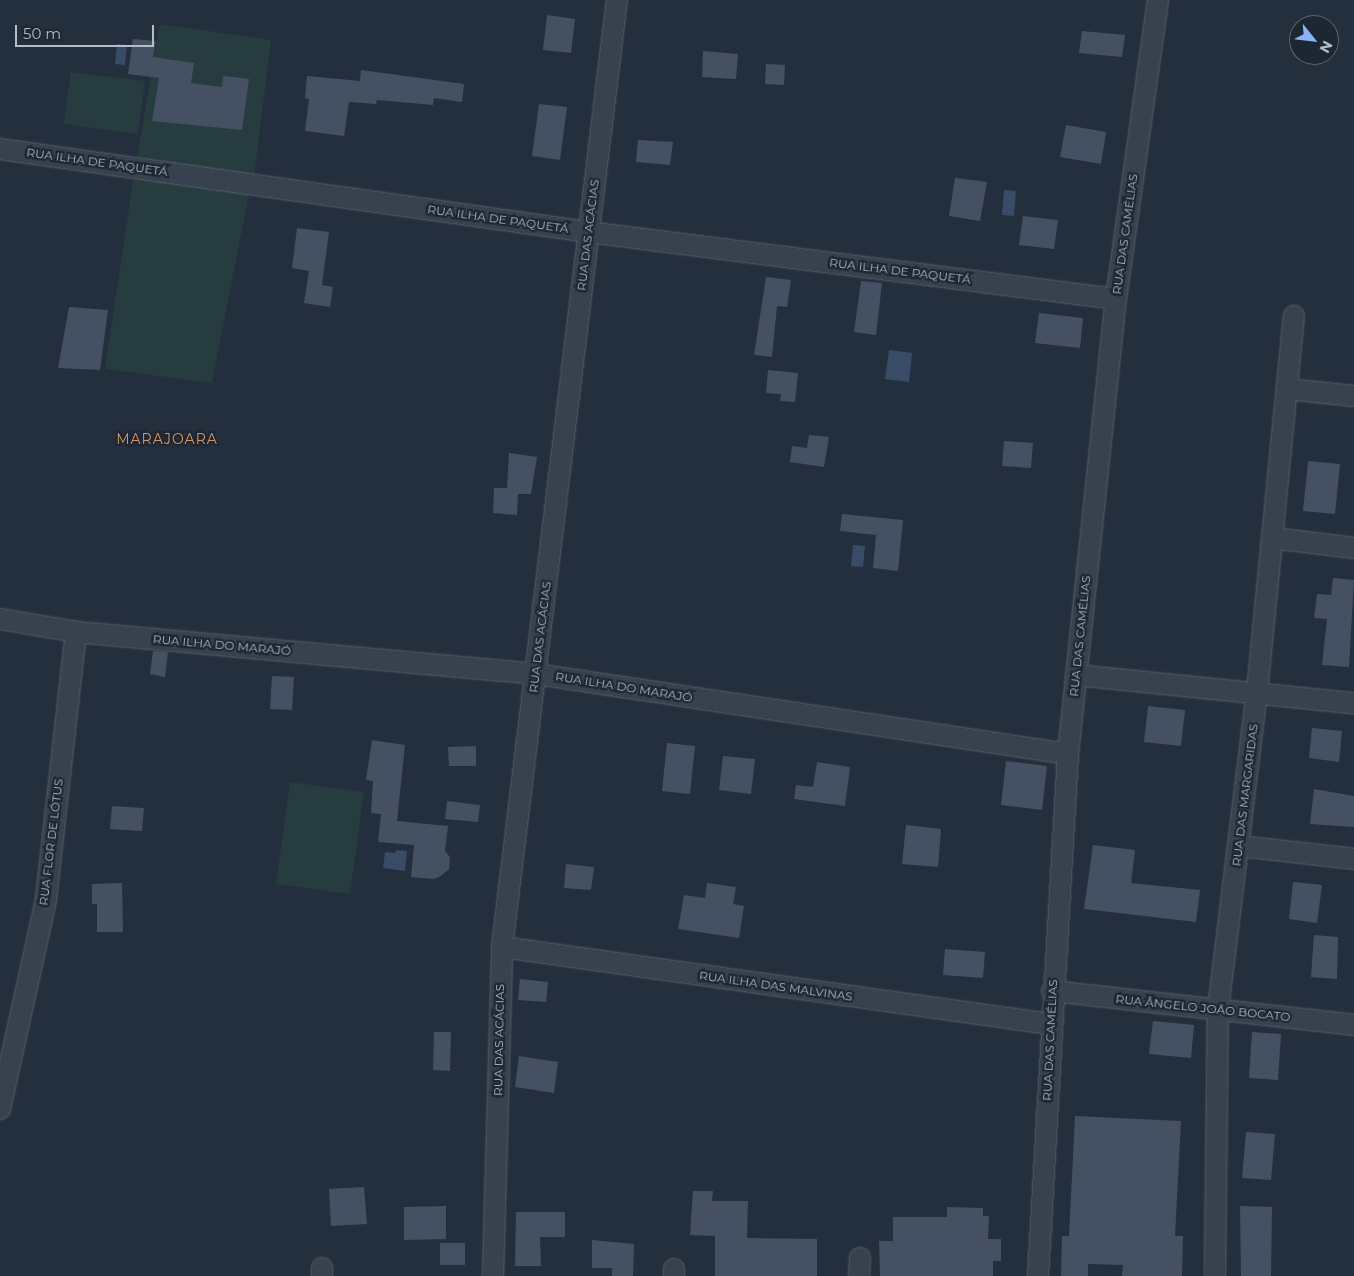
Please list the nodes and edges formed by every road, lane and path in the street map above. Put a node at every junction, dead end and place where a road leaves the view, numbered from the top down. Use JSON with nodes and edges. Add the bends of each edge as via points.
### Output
{"nodes":[{"id":1,"x":617,"y":0,"type":"edge"},
{"id":2,"x":1158,"y":0,"type":"edge"},
{"id":3,"x":0,"y":150,"type":"edge"},
{"id":4,"x":588,"y":232,"type":"junction"},
{"id":5,"x":1116,"y":299,"type":"junction"},
{"id":6,"x":1294,"y":316,"type":"dead end"},
{"id":7,"x":1287,"y":390,"type":"junction"},
{"id":8,"x":1354,"y":396,"type":"edge"},
{"id":9,"x":1273,"y":538,"type":"junction"},
{"id":10,"x":1354,"y":548,"type":"edge"},
{"id":11,"x":0,"y":619,"type":"edge"},
{"id":12,"x":76,"y":632,"type":"junction"},
{"id":13,"x":536,"y":674,"type":"junction"},
{"id":14,"x":1076,"y":674,"type":"junction"},
{"id":15,"x":1257,"y":692,"type":"junction"},
{"id":16,"x":1354,"y":703,"type":"edge"},
{"id":17,"x":1068,"y":754,"type":"junction"},
{"id":18,"x":1238,"y":846,"type":"junction"},
{"id":19,"x":1354,"y":859,"type":"edge"},
{"id":20,"x":502,"y":947,"type":"junction"},
{"id":21,"x":1052,"y":991,"type":"junction"},
{"id":22,"x":1218,"y":1010,"type":"junction"},
{"id":23,"x":1050,"y":1024,"type":"junction"},
{"id":24,"x":1354,"y":1025,"type":"edge"},
{"id":25,"x":5,"y":1068,"type":"edge"},
{"id":26,"x":0,"y":1109,"type":"edge"},
{"id":27,"x":493,"y":1276,"type":"edge"},
{"id":28,"x":1038,"y":1276,"type":"edge"},
{"id":29,"x":1215,"y":1276,"type":"edge"}],
"edges":[{"from":1,"to":4,"type":"street","name":"RUA DAS ACÁCIAS"},
{"from":2,"to":5,"type":"street","name":"RUA DAS CAMÉLIAS"},
{"from":3,"to":4,"type":"street","name":"RUA ILHA DE PAQUETÁ"},
{"from":4,"to":5,"type":"street","name":"RUA ILHA DE PAQUETÁ"},
{"from":4,"to":13,"type":"street","name":"RUA DAS ACÁCIAS"},
{"from":5,"to":14,"type":"street","name":"RUA DAS CAMÉLIAS"},
{"from":6,"to":7,"type":"street","name":"RUA DAS MARGARIDAS"},
{"from":7,"to":8,"type":"street"},
{"from":7,"to":9,"type":"street","name":"RUA DAS MARGARIDAS"},
{"from":9,"to":10,"type":"street"},
{"from":9,"to":15,"type":"street","name":"RUA DAS MARGARIDAS"},
{"from":11,"to":12,"type":"street","name":"RUA ILHA DO MARAJÓ"},
{"from":12,"to":13,"type":"street","name":"RUA ILHA DO MARAJÓ"},
{"from":12,"to":25,"type":"street","name":"RUA FLOR DE LÓTUS","via":[[46,899]]},
{"from":13,"to":17,"type":"street","name":"RUA ILHA DO MARAJÓ"},
{"from":13,"to":20,"type":"street","name":"RUA DAS ACÁCIAS"},
{"from":14,"to":15,"type":"street"},
{"from":14,"to":17,"type":"street","name":"RUA DAS CAMÉLIAS"},
{"from":15,"to":16,"type":"street"},
{"from":15,"to":18,"type":"street","name":"RUA DAS MARGARIDAS"},
{"from":17,"to":21,"type":"street","name":"RUA DAS CAMÉLIAS"},
{"from":18,"to":19,"type":"street"},
{"from":18,"to":22,"type":"street","name":"RUA DAS MARGARIDAS"},
{"from":20,"to":23,"type":"street","name":"RUA ILHA DAS MALVINAS"},
{"from":20,"to":27,"type":"street","name":"RUA DAS ACÁCIAS"},
{"from":21,"to":22,"type":"street","name":"RUA ÂNGELO JOÃO BOCATO"},
{"from":21,"to":23,"type":"street","name":"RUA DAS CAMÉLIAS"},
{"from":22,"to":24,"type":"street","name":"RUA ÂNGELO JOÃO BOCATO"},
{"from":22,"to":29,"type":"street","name":"RUA DAS MARGARIDAS"},
{"from":23,"to":28,"type":"street","name":"RUA DAS CAMÉLIAS"},
{"from":25,"to":26,"type":"street","name":"RUA FLOR DE LÓTUS"}]}
